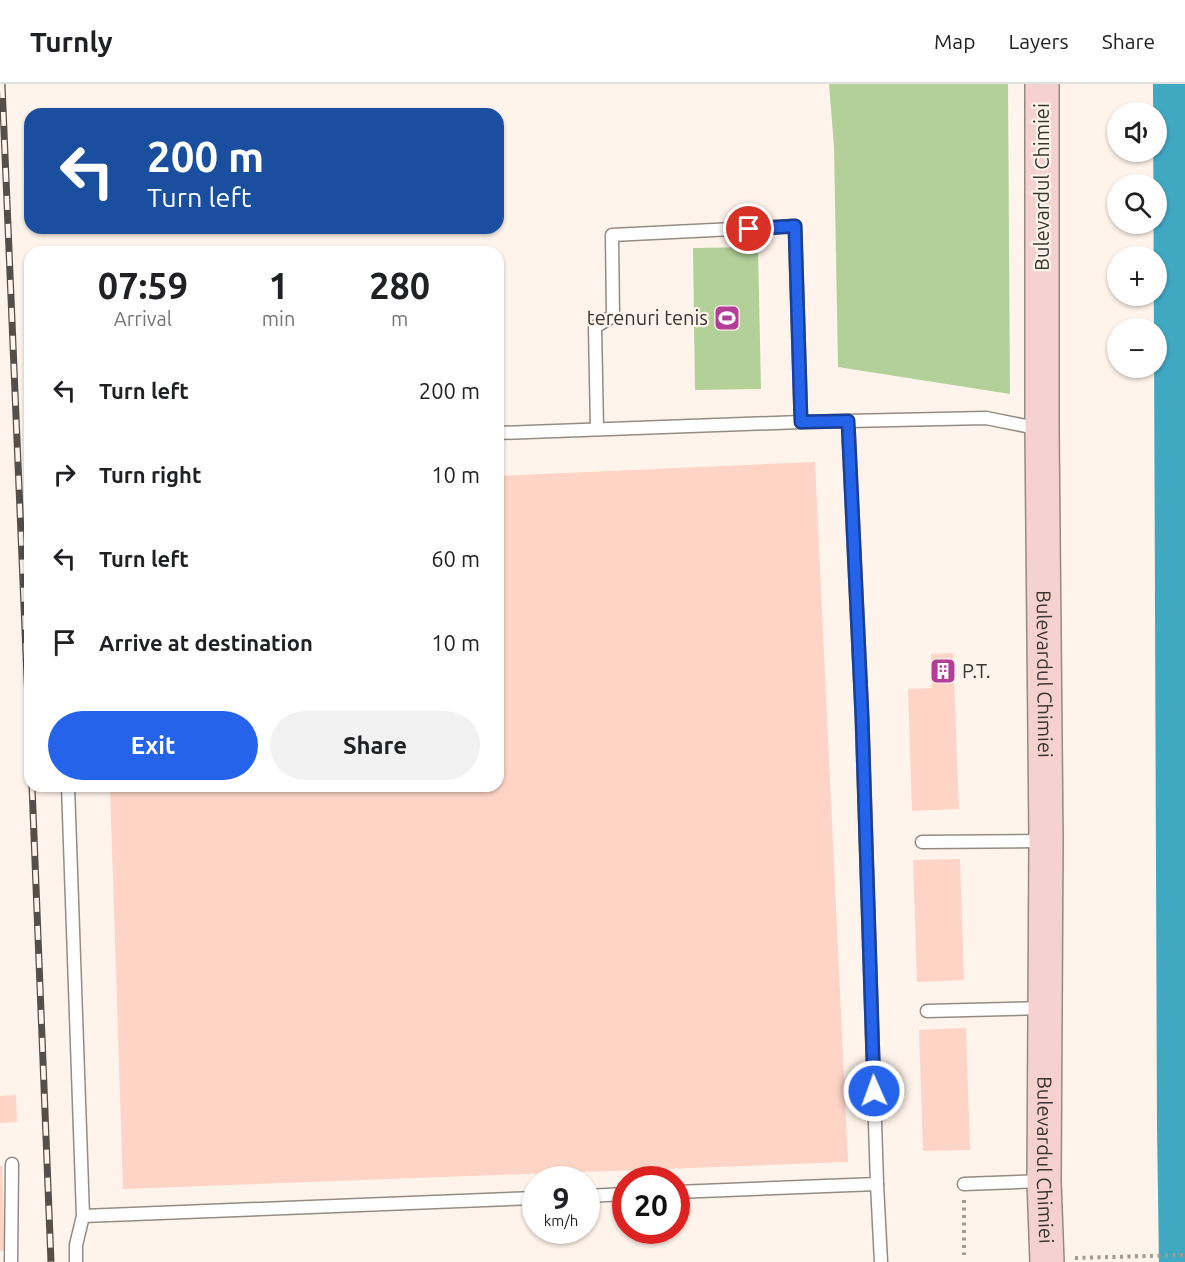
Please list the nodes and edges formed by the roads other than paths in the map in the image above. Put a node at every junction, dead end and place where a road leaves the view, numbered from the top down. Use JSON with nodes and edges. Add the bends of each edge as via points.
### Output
{"nodes":[{"id":1,"x":1042,"y":84,"type":"edge"},
{"id":2,"x":848,"y":421,"type":"junction"},
{"id":3,"x":801,"y":422,"type":"junction"},
{"id":4,"x":597,"y":429,"type":"junction"},
{"id":5,"x":1042,"y":429,"type":"junction"},
{"id":6,"x":504,"y":433,"type":"edge"},
{"id":7,"x":68,"y":792,"type":"edge"},
{"id":8,"x":1046,"y":841,"type":"junction"},
{"id":9,"x":922,"y":842,"type":"dead end"},
{"id":10,"x":1046,"y":1008,"type":"junction"},
{"id":11,"x":927,"y":1011,"type":"dead end"},
{"id":12,"x":12,"y":1164,"type":"dead end"},
{"id":13,"x":1044,"y":1181,"type":"junction"},
{"id":14,"x":877,"y":1184,"type":"junction"},
{"id":15,"x":964,"y":1184,"type":"road end"},
{"id":16,"x":690,"y":1191,"type":"edge"},
{"id":17,"x":522,"y":1199,"type":"edge"},
{"id":18,"x":83,"y":1216,"type":"junction"},
{"id":19,"x":1061,"y":1260,"type":"edge"},
{"id":20,"x":11,"y":1262,"type":"edge"},
{"id":21,"x":76,"y":1262,"type":"edge"},
{"id":22,"x":881,"y":1262,"type":"edge"}],
"edges":[{"from":1,"to":5,"type":"main road","name":"Bulevardul Chimiei"},
{"from":2,"to":3,"type":"lane"},
{"from":2,"to":5,"type":"lane","via":[[986,418]]},
{"from":2,"to":14,"type":"lane"},
{"from":3,"to":4,"type":"lane"},
{"from":3,"to":4,"type":"lane","via":[[795,226],[612,235],[613,316],[595,327]]},
{"from":4,"to":6,"type":"lane"},
{"from":5,"to":8,"type":"main road","name":"Bulevardul Chimiei"},
{"from":7,"to":18,"type":"lane"},
{"from":8,"to":9,"type":"lane"},
{"from":8,"to":10,"type":"main road","name":"Bulevardul Chimiei"},
{"from":10,"to":11,"type":"lane"},
{"from":10,"to":13,"type":"main road","name":"Bulevardul Chimiei"},
{"from":12,"to":20,"type":"lane"},
{"from":13,"to":15,"type":"lane"},
{"from":13,"to":19,"type":"main road","name":"Bulevardul Chimiei"},
{"from":14,"to":16,"type":"lane"},
{"from":14,"to":22,"type":"lane"},
{"from":17,"to":18,"type":"lane"},
{"from":18,"to":21,"type":"lane"}]}
